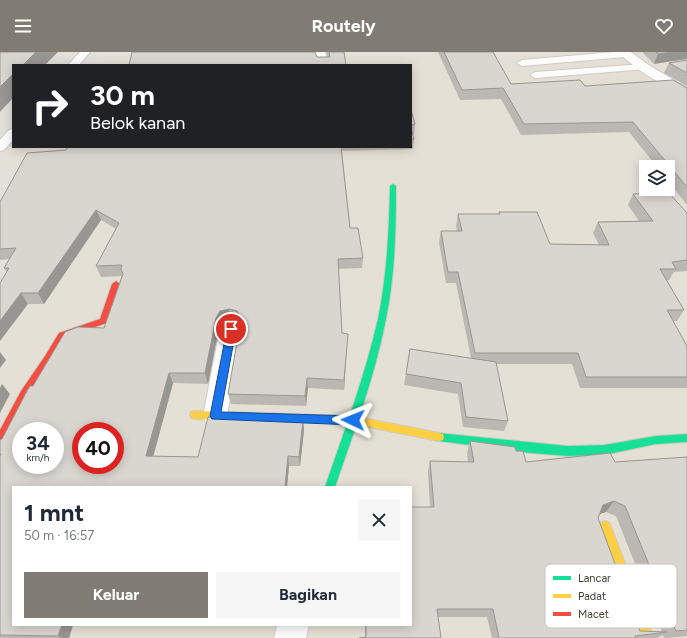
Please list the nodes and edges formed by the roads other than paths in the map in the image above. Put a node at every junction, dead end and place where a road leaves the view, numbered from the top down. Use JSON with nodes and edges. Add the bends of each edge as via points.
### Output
{"nodes":[{"id":1,"x":85,"y":52,"type":"edge"},
{"id":2,"x":319,"y":52,"type":"edge"},
{"id":3,"x":624,"y":53,"type":"edge"},
{"id":4,"x":522,"y":63,"type":"dead end"},
{"id":5,"x":74,"y":64,"type":"edge"},
{"id":6,"x":322,"y":64,"type":"edge"},
{"id":7,"x":663,"y":67,"type":"edge"},
{"id":8,"x":645,"y":68,"type":"junction"},
{"id":9,"x":535,"y":75,"type":"dead end"},
{"id":10,"x":687,"y":94,"type":"edge"},
{"id":11,"x":12,"y":134,"type":"edge"},
{"id":12,"x":0,"y":147,"type":"edge"},
{"id":13,"x":393,"y":186,"type":"dead end"},
{"id":14,"x":116,"y":284,"type":"dead end"},
{"id":15,"x":231,"y":329,"type":"dead end"},
{"id":16,"x":205,"y":415,"type":"joint"},
{"id":17,"x":353,"y":420,"type":"junction"},
{"id":18,"x":687,"y":438,"type":"edge"},
{"id":19,"x":0,"y":440,"type":"edge"},
{"id":20,"x":330,"y":486,"type":"edge"},
{"id":21,"x":605,"y":527,"type":"dead end"},
{"id":22,"x":619,"y":564,"type":"edge"},
{"id":23,"x":293,"y":626,"type":"edge"},
{"id":24,"x":643,"y":628,"type":"edge"},
{"id":25,"x":290,"y":638,"type":"edge"},
{"id":26,"x":647,"y":638,"type":"edge"}],
"edges":[{"from":1,"to":5,"type":"lane"},
{"from":2,"to":6,"type":"street"},
{"from":3,"to":4,"type":"lane"},
{"from":3,"to":8,"type":"street"},
{"from":7,"to":8,"type":"street"},
{"from":8,"to":9,"type":"lane"},
{"from":8,"to":10,"type":"street"},
{"from":11,"to":12,"type":"lane"},
{"from":13,"to":17,"type":"street","via":[[390,268],[378,336]]},
{"from":14,"to":19,"type":"street","via":[[104,321],[62,335],[24,394]]},
{"from":15,"to":16,"type":"street"},
{"from":16,"to":17,"type":"street"},
{"from":17,"to":18,"type":"street","via":[[441,437],[568,451],[604,450],[656,440]]},
{"from":17,"to":20,"type":"street"},
{"from":21,"to":22,"type":"street"},
{"from":23,"to":25,"type":"street"},
{"from":24,"to":26,"type":"street"}]}
